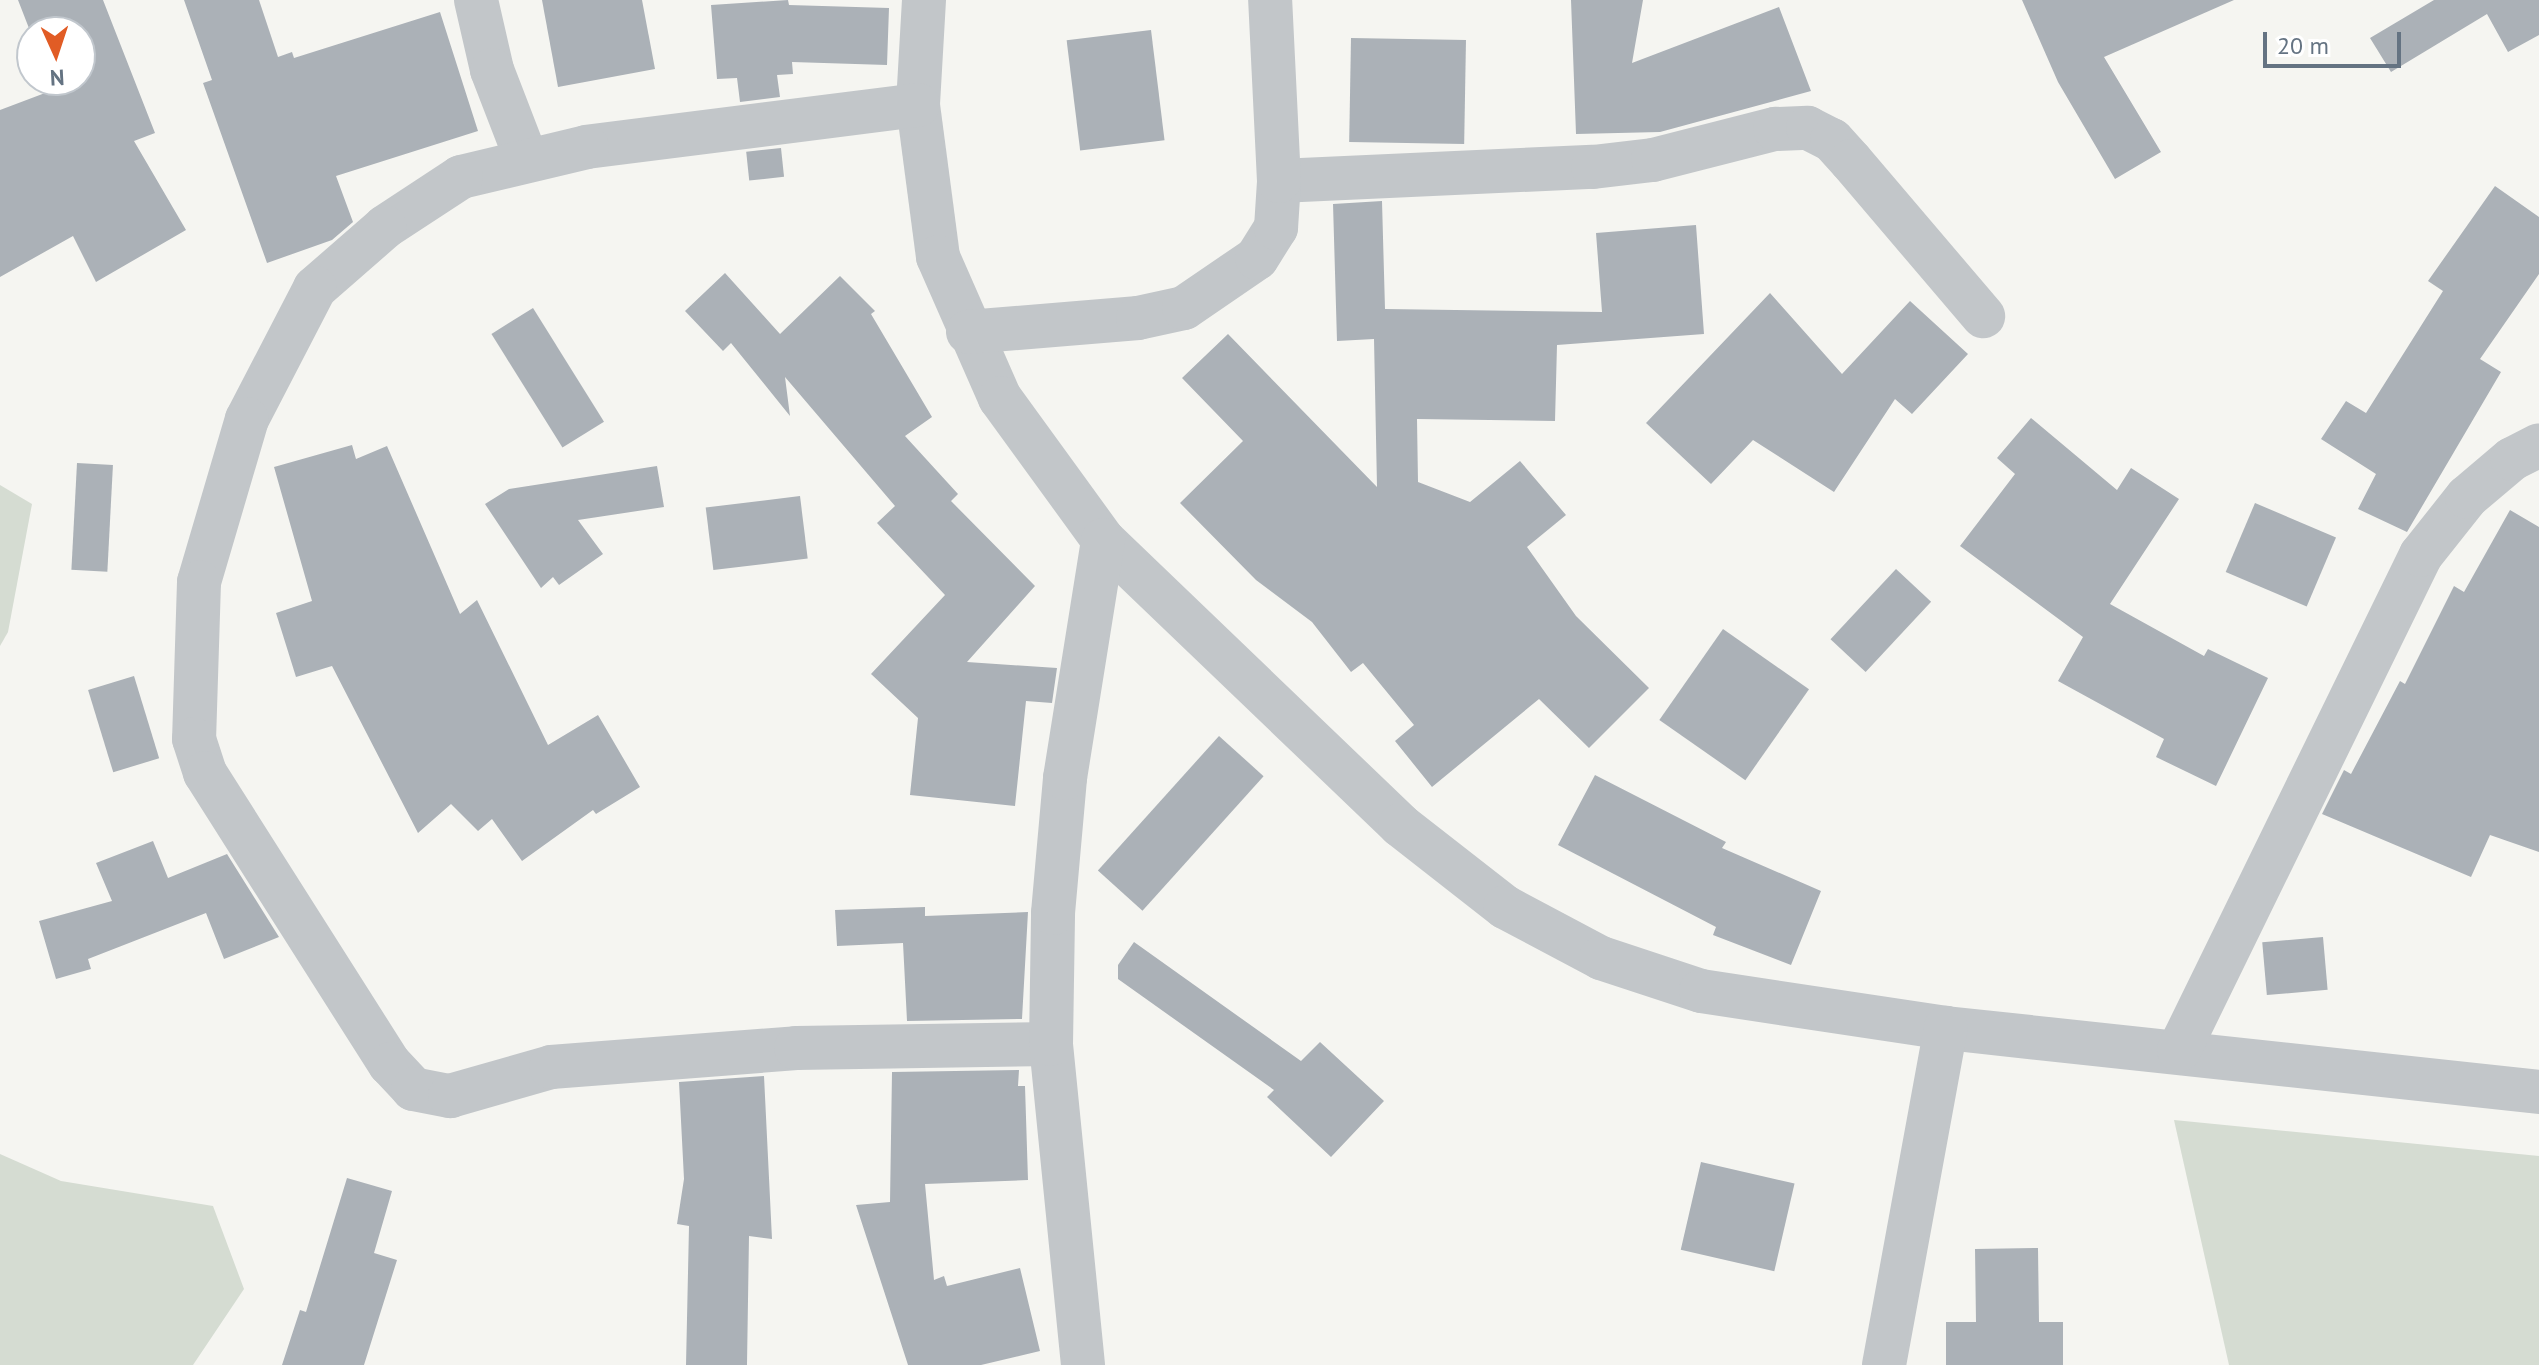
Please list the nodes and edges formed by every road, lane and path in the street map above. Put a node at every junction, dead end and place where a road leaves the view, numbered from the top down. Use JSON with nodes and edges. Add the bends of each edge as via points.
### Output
{"nodes":[{"id":1,"x":476,"y":0,"type":"edge"},
{"id":2,"x":924,"y":0,"type":"edge"},
{"id":3,"x":1270,"y":0,"type":"edge"},
{"id":4,"x":918,"y":105,"type":"junction"},
{"id":5,"x":526,"y":158,"type":"junction"},
{"id":6,"x":1279,"y":181,"type":"junction"},
{"id":7,"x":1983,"y":316,"type":"dead end"},
{"id":8,"x":968,"y":332,"type":"junction"},
{"id":9,"x":2539,"y":445,"type":"edge"},
{"id":10,"x":1103,"y":540,"type":"junction"},
{"id":11,"x":1946,"y":1028,"type":"junction"},
{"id":12,"x":1051,"y":1044,"type":"junction"},
{"id":13,"x":2179,"y":1050,"type":"junction"},
{"id":14,"x":2539,"y":1092,"type":"edge"},
{"id":15,"x":1083,"y":1365,"type":"edge"},
{"id":16,"x":1884,"y":1365,"type":"edge"}],
"edges":[{"from":1,"to":5,"type":"street","via":[[492,70]]},
{"from":2,"to":4,"type":"street"},
{"from":3,"to":6,"type":"street"},
{"from":4,"to":5,"type":"street"},
{"from":4,"to":8,"type":"street","via":[[938,257]]},
{"from":5,"to":12,"type":"street","via":[[461,177],[398,218],[315,288],[308,301],[247,419],[199,582],[194,739],[205,773],[390,1064],[413,1089],[450,1096],[551,1067],[796,1048]]},
{"from":6,"to":7,"type":"street","via":[[1593,167],[1653,160],[1775,129],[1808,128],[1832,140]]},
{"from":6,"to":8,"type":"street","via":[[1276,228],[1257,258],[1184,308],[1138,318]]},
{"from":8,"to":10,"type":"street","via":[[1000,398]]},
{"from":9,"to":13,"type":"street","via":[[2512,459],[2467,497],[2421,555]]},
{"from":10,"to":11,"type":"street","via":[[1400,825],[1505,907],[1601,958],[1701,991]]},
{"from":10,"to":12,"type":"street","via":[[1065,778],[1053,913]]},
{"from":11,"to":13,"type":"street"},
{"from":11,"to":16,"type":"street"},
{"from":12,"to":15,"type":"street"},
{"from":13,"to":14,"type":"street"}]}
